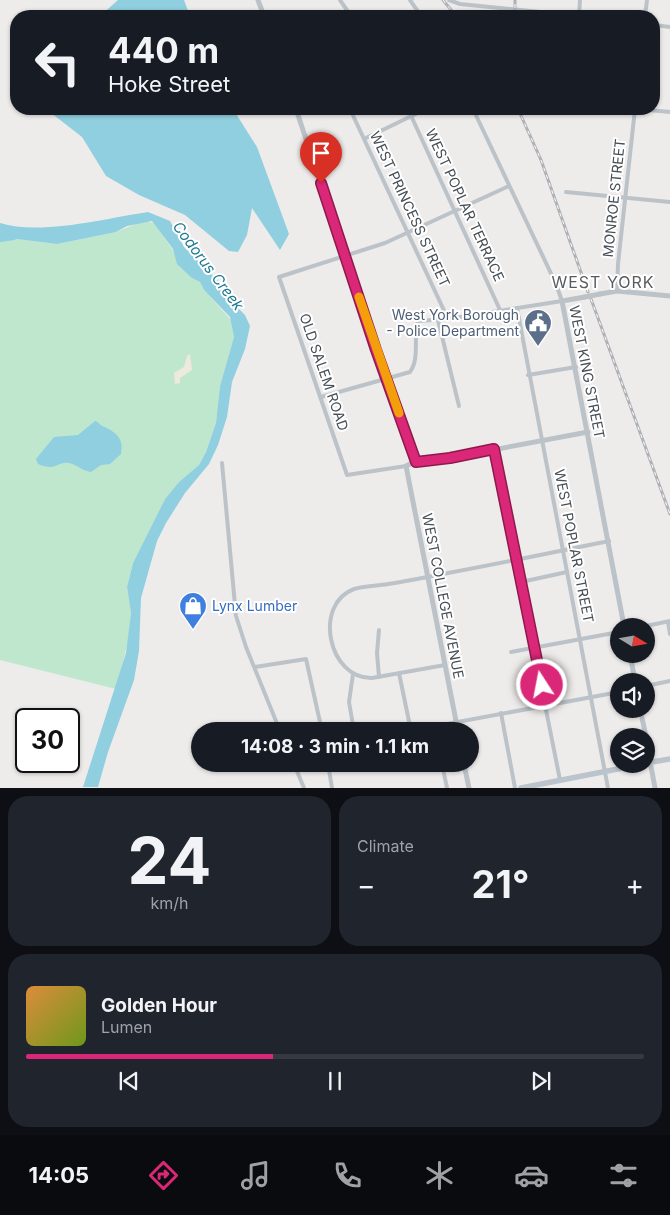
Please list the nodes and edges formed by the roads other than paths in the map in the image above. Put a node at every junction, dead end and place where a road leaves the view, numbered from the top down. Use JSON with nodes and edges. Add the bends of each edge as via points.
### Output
{"nodes":[{"id":1,"x":449,"y":0,"type":"edge"},
{"id":2,"x":520,"y":10,"type":"edge"},
{"id":3,"x":298,"y":115,"type":"edge"},
{"id":4,"x":353,"y":115,"type":"edge"},
{"id":5,"x":477,"y":115,"type":"edge"},
{"id":6,"x":636,"y":115,"type":"edge"},
{"id":7,"x":411,"y":116,"type":"joint"},
{"id":8,"x":366,"y":138,"type":"junction"},
{"id":9,"x":509,"y":186,"type":"junction"},
{"id":10,"x":566,"y":192,"type":"dead end"},
{"id":11,"x":626,"y":198,"type":"junction"},
{"id":12,"x":670,"y":202,"type":"edge"},
{"id":13,"x":455,"y":211,"type":"junction"},
{"id":14,"x":409,"y":233,"type":"junction"},
{"id":15,"x":347,"y":257,"type":"junction"},
{"id":16,"x":618,"y":291,"type":"junction"},
{"id":17,"x":670,"y":296,"type":"edge"},
{"id":18,"x":562,"y":301,"type":"junction"},
{"id":19,"x":517,"y":308,"type":"junction"},
{"id":20,"x":500,"y":310,"type":"junction"},
{"id":21,"x":448,"y":319,"type":"junction"},
{"id":22,"x":438,"y":320,"type":"junction"},
{"id":23,"x":576,"y":367,"type":"junction"},
{"id":24,"x":528,"y":375,"type":"junction"},
{"id":25,"x":386,"y":378,"type":"junction"},
{"id":26,"x":321,"y":397,"type":"junction"},
{"id":27,"x":459,"y":406,"type":"dead end"},
{"id":28,"x":588,"y":432,"type":"junction"},
{"id":29,"x":542,"y":440,"type":"junction"},
{"id":30,"x":494,"y":449,"type":"junction"},
{"id":31,"x":416,"y":462,"type":"junction"},
{"id":32,"x":222,"y":463,"type":"dead end"},
{"id":33,"x":406,"y":466,"type":"junction"},
{"id":34,"x":609,"y":541,"type":"junction"},
{"id":35,"x":563,"y":551,"type":"junction"},
{"id":36,"x":516,"y":559,"type":"junction"},
{"id":37,"x":567,"y":572,"type":"junction"},
{"id":38,"x":428,"y":577,"type":"junction"},
{"id":39,"x":520,"y":582,"type":"junction"},
{"id":40,"x":623,"y":618,"type":"edge"},
{"id":41,"x":669,"y":622,"type":"edge"},
{"id":42,"x":655,"y":624,"type":"edge"},
{"id":43,"x":380,"y":630,"type":"dead end"},
{"id":44,"x":610,"y":634,"type":"edge"},
{"id":45,"x":670,"y":634,"type":"edge"},
{"id":46,"x":581,"y":640,"type":"junction"},
{"id":47,"x":534,"y":648,"type":"junction"},
{"id":48,"x":511,"y":652,"type":"dead end"},
{"id":49,"x":445,"y":665,"type":"junction"},
{"id":50,"x":255,"y":667,"type":"junction"},
{"id":51,"x":399,"y":673,"type":"junction"},
{"id":52,"x":353,"y":674,"type":"junction"},
{"id":53,"x":379,"y":677,"type":"junction"},
{"id":54,"x":670,"y":681,"type":"edge"},
{"id":55,"x":655,"y":684,"type":"edge"},
{"id":56,"x":610,"y":694,"type":"edge"},
{"id":57,"x":591,"y":697,"type":"junction"},
{"id":58,"x":546,"y":704,"type":"junction"},
{"id":59,"x":501,"y":713,"type":"junction"},
{"id":60,"x":276,"y":722,"type":"edge"},
{"id":61,"x":320,"y":722,"type":"edge"},
{"id":62,"x":352,"y":722,"type":"edge"},
{"id":63,"x":408,"y":722,"type":"edge"},
{"id":64,"x":456,"y":722,"type":"joint"},
{"id":65,"x":670,"y":759,"type":"edge"},
{"id":66,"x":655,"y":762,"type":"edge"},
{"id":67,"x":610,"y":770,"type":"edge"},
{"id":68,"x":605,"y":771,"type":"junction"},
{"id":69,"x":297,"y":772,"type":"edge"},
{"id":70,"x":329,"y":772,"type":"edge"},
{"id":71,"x":443,"y":772,"type":"edge"},
{"id":72,"x":466,"y":772,"type":"edge"},
{"id":73,"x":650,"y":773,"type":"edge"},
{"id":74,"x":560,"y":780,"type":"junction"},
{"id":75,"x":304,"y":788,"type":"edge"},
{"id":76,"x":332,"y":788,"type":"edge"},
{"id":77,"x":446,"y":788,"type":"edge"},
{"id":78,"x":469,"y":788,"type":"edge"},
{"id":79,"x":515,"y":788,"type":"edge"},
{"id":80,"x":521,"y":788,"type":"edge"},
{"id":81,"x":562,"y":788,"type":"edge"},
{"id":82,"x":608,"y":788,"type":"edge"},
{"id":83,"x":655,"y":788,"type":"edge"}],
"edges":[{"from":1,"to":2,"type":"street"},
{"from":3,"to":15,"type":"street"},
{"from":4,"to":8,"type":"street","name":"WEST PRINCESS STREET"},
{"from":5,"to":9,"type":"street","name":"WEST KING STREET"},
{"from":6,"to":11,"type":"street","name":"MONROE STREET"},
{"from":7,"to":8,"type":"street"},
{"from":7,"to":13,"type":"street","name":"WEST POPLAR TERRACE"},
{"from":8,"to":14,"type":"street","name":"WEST PRINCESS STREET"},
{"from":9,"to":13,"type":"street"},
{"from":9,"to":18,"type":"street","name":"WEST KING STREET"},
{"from":10,"to":11,"type":"street"},
{"from":11,"to":12,"type":"street"},
{"from":11,"to":16,"type":"street","name":"MONROE STREET"},
{"from":13,"to":14,"type":"street"},
{"from":13,"to":20,"type":"street","name":"WEST POPLAR TERRACE"},
{"from":14,"to":15,"type":"street"},
{"from":14,"to":21,"type":"street","name":"WEST PRINCESS STREET"},
{"from":15,"to":25,"type":"street"},
{"from":15,"to":26,"type":"street","name":"OLD SALEM ROAD","via":[[279,277]]},
{"from":16,"to":17,"type":"street"},
{"from":16,"to":18,"type":"street","bridge":true},
{"from":18,"to":19,"type":"street"},
{"from":18,"to":23,"type":"street","name":"WEST KING STREET"},
{"from":19,"to":20,"type":"street"},
{"from":19,"to":24,"type":"street","name":"WEST POPLAR STREET"},
{"from":20,"to":21,"type":"street"},
{"from":21,"to":22,"type":"street"},
{"from":22,"to":25,"type":"street","via":[[418,321],[415,365],[410,372]]},
{"from":22,"to":27,"type":"street"},
{"from":23,"to":24,"type":"street"},
{"from":23,"to":28,"type":"street","name":"WEST KING STREET"},
{"from":24,"to":29,"type":"street","name":"WEST POPLAR STREET"},
{"from":25,"to":26,"type":"street"},
{"from":25,"to":31,"type":"street"},
{"from":26,"to":33,"type":"street","name":"OLD SALEM ROAD","via":[[347,475]]},
{"from":28,"to":29,"type":"street"},
{"from":28,"to":34,"type":"street","name":"WEST KING STREET"},
{"from":29,"to":30,"type":"street"},
{"from":29,"to":35,"type":"street","name":"WEST POPLAR STREET"},
{"from":30,"to":31,"type":"street"},
{"from":30,"to":36,"type":"street"},
{"from":31,"to":33,"type":"street"},
{"from":32,"to":50,"type":"street","via":[[236,616]]},
{"from":33,"to":38,"type":"street","name":"WEST COLLEGE AVENUE"},
{"from":34,"to":35,"type":"street"},
{"from":34,"to":40,"type":"street","name":"WEST KING STREET"},
{"from":35,"to":36,"type":"street"},
{"from":35,"to":37,"type":"street","name":"WEST POPLAR STREET"},
{"from":36,"to":38,"type":"street"},
{"from":36,"to":39,"type":"street"},
{"from":37,"to":39,"type":"street"},
{"from":37,"to":46,"type":"street","name":"WEST POPLAR STREET"},
{"from":38,"to":49,"type":"street","name":"WEST COLLEGE AVENUE"},
{"from":38,"to":52,"type":"street","via":[[354,590],[335,605],[330,622],[334,652],[346,670]]},
{"from":39,"to":47,"type":"street"},
{"from":41,"to":42,"type":"street"},
{"from":41,"to":45,"type":"street"},
{"from":43,"to":53,"type":"street","via":[[377,653]]},
{"from":44,"to":46,"type":"street"},
{"from":46,"to":47,"type":"street"},
{"from":46,"to":57,"type":"street","name":"WEST POPLAR STREET"},
{"from":47,"to":48,"type":"street"},
{"from":47,"to":58,"type":"street"},
{"from":49,"to":51,"type":"street"},
{"from":49,"to":64,"type":"street","name":"WEST COLLEGE AVENUE"},
{"from":50,"to":60,"type":"street"},
{"from":50,"to":61,"type":"street","via":[[306,659]]},
{"from":51,"to":53,"type":"street"},
{"from":51,"to":63,"type":"street"},
{"from":52,"to":53,"type":"street","via":[[365,678]]},
{"from":52,"to":62,"type":"street","via":[[348,702]]},
{"from":54,"to":55,"type":"street"},
{"from":56,"to":57,"type":"street"},
{"from":57,"to":58,"type":"street"},
{"from":57,"to":68,"type":"street","name":"WEST POPLAR STREET"},
{"from":58,"to":59,"type":"street"},
{"from":58,"to":74,"type":"street"},
{"from":59,"to":64,"type":"street"},
{"from":59,"to":79,"type":"street"},
{"from":65,"to":66,"type":"main road"},
{"from":67,"to":68,"type":"main road"},
{"from":68,"to":74,"type":"main road"},
{"from":68,"to":82,"type":"street","name":"WEST POPLAR STREET"},
{"from":69,"to":75,"type":"street"},
{"from":70,"to":76,"type":"street"},
{"from":71,"to":77,"type":"street"},
{"from":72,"to":78,"type":"street"},
{"from":73,"to":83,"type":"street"},
{"from":74,"to":80,"type":"main road"},
{"from":74,"to":81,"type":"street"}]}
